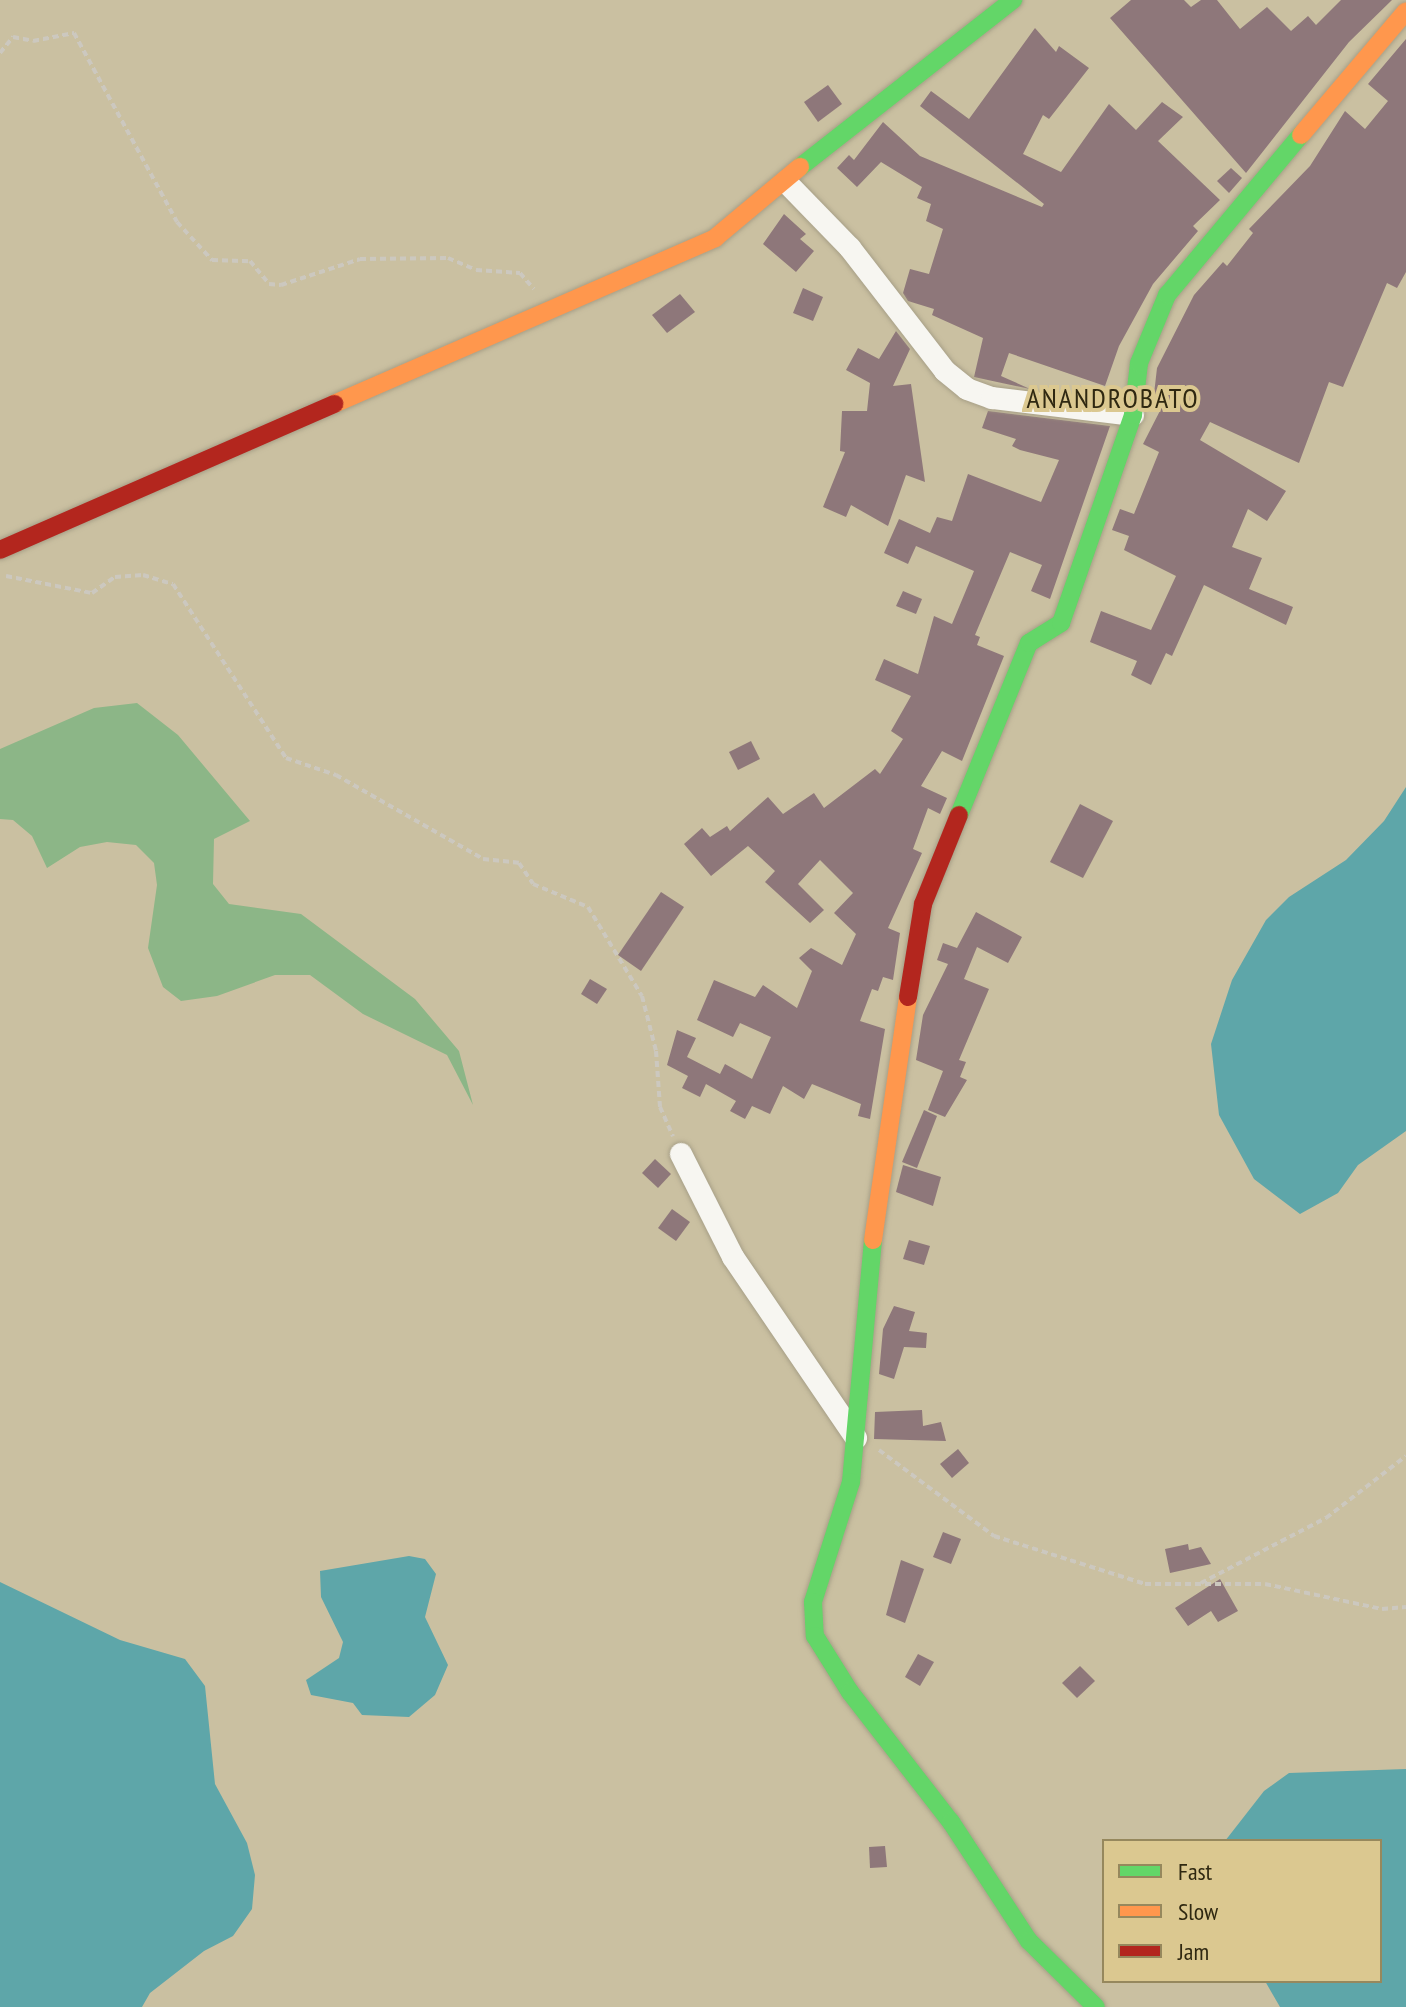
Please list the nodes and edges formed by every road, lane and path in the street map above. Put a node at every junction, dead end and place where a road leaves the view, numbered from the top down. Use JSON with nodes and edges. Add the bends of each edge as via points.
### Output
{"nodes":[{"id":1,"x":1013,"y":0,"type":"edge"},
{"id":2,"x":1406,"y":11,"type":"edge"},
{"id":3,"x":0,"y":53,"type":"edge"},
{"id":4,"x":786,"y":182,"type":"junction"},
{"id":5,"x":551,"y":309,"type":"junction"},
{"id":6,"x":1133,"y":415,"type":"junction"},
{"id":7,"x":0,"y":550,"type":"edge"},
{"id":8,"x":0,"y":575,"type":"edge"},
{"id":9,"x":681,"y":1154,"type":"joint"},
{"id":10,"x":856,"y":1438,"type":"junction"},
{"id":11,"x":1406,"y":1456,"type":"edge"},
{"id":12,"x":1199,"y":1584,"type":"junction"},
{"id":13,"x":1406,"y":1607,"type":"edge"},
{"id":14,"x":1096,"y":2007,"type":"edge"}],
"edges":[{"from":1,"to":4,"type":"street","via":[[860,117]]},
{"from":2,"to":6,"type":"street","via":[[1167,295],[1139,363]]},
{"from":3,"to":5,"type":"path","via":[[13,37],[33,41],[74,33],[177,222],[212,260],[250,261],[269,284],[281,285],[360,259],[448,258],[476,270],[520,273]]},
{"from":4,"to":5,"type":"street","via":[[715,238]]},
{"from":4,"to":6,"type":"street","via":[[850,248],[945,371],[967,389],[992,398]]},
{"from":5,"to":7,"type":"street"},
{"from":6,"to":10,"type":"street","via":[[1061,623],[1029,643],[923,904],[878,1184]]},
{"from":8,"to":9,"type":"path","via":[[92,593],[115,577],[143,575],[173,584],[286,758],[336,775],[483,859],[519,863],[533,884],[588,907],[642,996],[656,1051],[660,1107]]},
{"from":9,"to":10,"type":"street","via":[[733,1257]]},
{"from":10,"to":12,"type":"path","via":[[897,1459],[994,1536],[1145,1584]]},
{"from":10,"to":14,"type":"street","via":[[851,1482],[813,1602],[815,1636],[850,1692],[951,1822],[1029,1941]]},
{"from":11,"to":12,"type":"path","via":[[1326,1518]]},
{"from":12,"to":13,"type":"path","via":[[1265,1584],[1382,1609]]}]}
